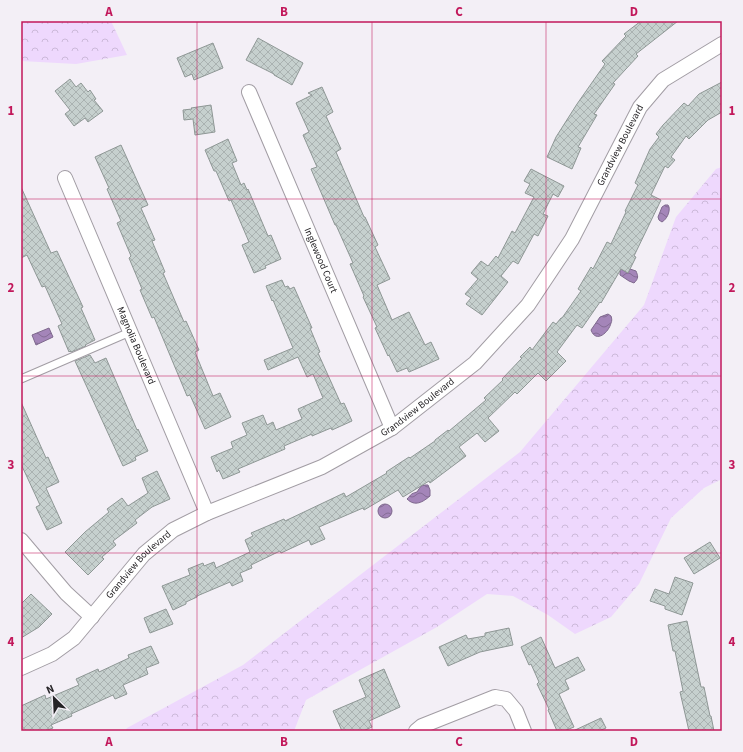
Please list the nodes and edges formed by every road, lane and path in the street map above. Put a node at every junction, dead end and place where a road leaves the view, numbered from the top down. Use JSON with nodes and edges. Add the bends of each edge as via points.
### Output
{"nodes":[{"id":1,"x":722,"y":44,"type":"edge"},
{"id":2,"x":249,"y":92,"type":"dead end"},
{"id":3,"x":65,"y":178,"type":"dead end"},
{"id":4,"x":130,"y":332,"type":"junction"},
{"id":5,"x":21,"y":379,"type":"edge"},
{"id":6,"x":392,"y":428,"type":"junction"},
{"id":7,"x":207,"y":513,"type":"junction"},
{"id":8,"x":21,"y":540,"type":"edge"},
{"id":9,"x":92,"y":617,"type":"junction"},
{"id":10,"x":21,"y":668,"type":"edge"},
{"id":11,"x":416,"y":731,"type":"edge"},
{"id":12,"x":524,"y":731,"type":"edge"}],
"edges":[{"from":1,"to":6,"type":"street","name":"Grandview Boulevard","via":[[663,80],[640,107],[572,240],[528,305],[475,364]]},
{"from":2,"to":6,"type":"street","name":"Inglewood Court"},
{"from":3,"to":4,"type":"street","name":"Magnolia Boulevard"},
{"from":4,"to":5,"type":"lane"},
{"from":4,"to":7,"type":"street","name":"Magnolia Boulevard"},
{"from":6,"to":7,"type":"street","name":"Grandview Boulevard","via":[[322,467]]},
{"from":7,"to":9,"type":"street","name":"Grandview Boulevard","via":[[173,530],[144,554]]},
{"from":8,"to":9,"type":"street","via":[[66,593]]},
{"from":9,"to":10,"type":"street","name":"Grandview Boulevard","via":[[74,638],[52,654]]},
{"from":11,"to":12,"type":"street","via":[[422,726],[495,698],[506,699],[516,711]]}]}
